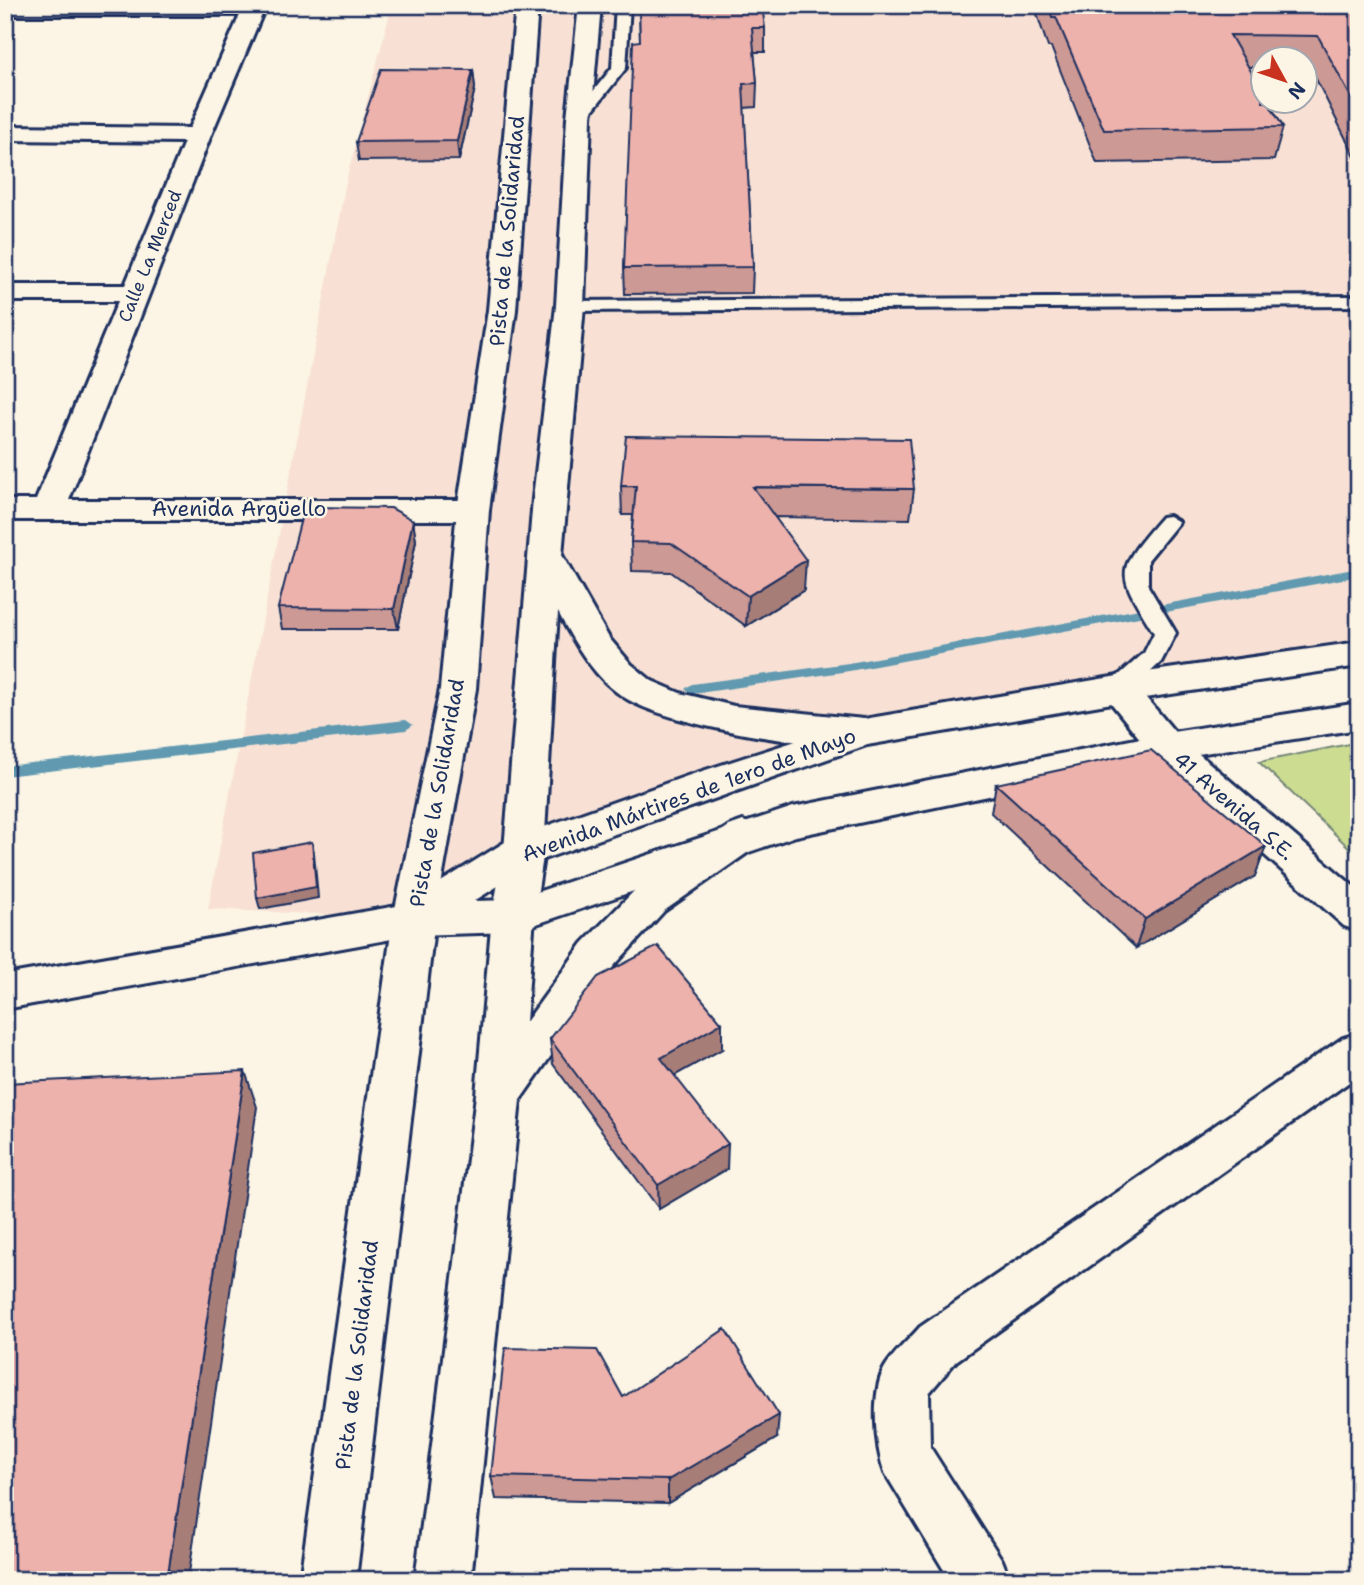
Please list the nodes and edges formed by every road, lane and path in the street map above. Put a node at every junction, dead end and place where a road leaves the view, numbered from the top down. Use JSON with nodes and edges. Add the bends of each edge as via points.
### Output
{"nodes":[{"id":1,"x":527,"y":5,"type":"edge"},
{"id":2,"x":590,"y":5,"type":"edge"},
{"id":3,"x":623,"y":5,"type":"edge"},
{"id":4,"x":254,"y":7,"type":"edge"},
{"id":5,"x":5,"y":8,"type":"edge"},
{"id":6,"x":579,"y":118,"type":"junction"},
{"id":7,"x":5,"y":133,"type":"edge"},
{"id":8,"x":199,"y":135,"type":"junction"},
{"id":9,"x":5,"y":293,"type":"edge"},
{"id":10,"x":136,"y":293,"type":"junction"},
{"id":11,"x":1359,"y":300,"type":"edge"},
{"id":12,"x":570,"y":306,"type":"junction"},
{"id":13,"x":49,"y":509,"type":"junction"},
{"id":14,"x":5,"y":510,"type":"edge"},
{"id":15,"x":473,"y":510,"type":"junction"},
{"id":16,"x":1169,"y":522,"type":"dead end"},
{"id":17,"x":545,"y":555,"type":"junction"},
{"id":18,"x":1359,"y":654,"type":"edge"},
{"id":19,"x":1118,"y":689,"type":"junction"},
{"id":20,"x":1359,"y":716,"type":"edge"},
{"id":21,"x":864,"y":732,"type":"junction"},
{"id":22,"x":1166,"y":747,"type":"junction"},
{"id":23,"x":743,"y":836,"type":"junction"},
{"id":24,"x":524,"y":850,"type":"junction"},
{"id":25,"x":1359,"y":915,"type":"edge"},
{"id":26,"x":513,"y":916,"type":"junction"},
{"id":27,"x":414,"y":919,"type":"junction"},
{"id":28,"x":5,"y":992,"type":"edge"},
{"id":29,"x":1359,"y":1051,"type":"edge"},
{"id":30,"x":498,"y":1096,"type":"junction"},
{"id":31,"x":328,"y":1580,"type":"edge"},
{"id":32,"x":443,"y":1580,"type":"edge"},
{"id":33,"x":982,"y":1580,"type":"edge"}],
"edges":[{"from":1,"to":15,"type":"main road","name":"Pista de la Solidaridad","via":[[502,310]]},
{"from":2,"to":6,"type":"main road"},
{"from":3,"to":6,"type":"lane","via":[[619,68]]},
{"from":4,"to":5,"type":"main road"},
{"from":4,"to":8,"type":"main road","name":"Calle La Merced"},
{"from":6,"to":12,"type":"main road"},
{"from":7,"to":8,"type":"main road"},
{"from":8,"to":10,"type":"main road","name":"Calle La Merced"},
{"from":9,"to":10,"type":"main road"},
{"from":10,"to":13,"type":"main road","name":"Calle La Merced"},
{"from":11,"to":12,"type":"lane"},
{"from":12,"to":17,"type":"main road"},
{"from":13,"to":14,"type":"main road","name":"Avenida Argüello"},
{"from":13,"to":15,"type":"main road","name":"Avenida Argüello"},
{"from":15,"to":27,"type":"main road","name":"Pista de la Solidaridad","via":[[458,689]]},
{"from":16,"to":19,"type":"lane","via":[[1137,559],[1137,586],[1166,633],[1153,657]]},
{"from":17,"to":21,"type":"main road","via":[[604,658],[638,690],[674,705],[739,719]]},
{"from":17,"to":24,"type":"main road"},
{"from":18,"to":19,"type":"main road","name":"Avenida Mártires de 1ero de Mayo"},
{"from":19,"to":21,"type":"main road","name":"Avenida Mártires de 1ero de Mayo"},
{"from":19,"to":22,"type":"main road","name":"41 Avenida S.E."},
{"from":20,"to":22,"type":"main road"},
{"from":21,"to":24,"type":"main road","name":"Avenida Mártires de 1ero de Mayo"},
{"from":22,"to":23,"type":"main road"},
{"from":22,"to":25,"type":"main road","name":"41 Avenida S.E."},
{"from":23,"to":26,"type":"main road"},
{"from":23,"to":30,"type":"main road","via":[[650,900],[598,955]]},
{"from":24,"to":26,"type":"main road"},
{"from":24,"to":27,"type":"main road","name":"Avenida Mártires de 1ero de Mayo"},
{"from":26,"to":27,"type":"main road"},
{"from":26,"to":30,"type":"main road"},
{"from":27,"to":28,"type":"main road"},
{"from":27,"to":31,"type":"main road","name":"Pista de la Solidaridad"},
{"from":29,"to":33,"type":"main road","via":[[938,1344],[903,1384],[904,1454]]},
{"from":30,"to":32,"type":"main road"}]}
